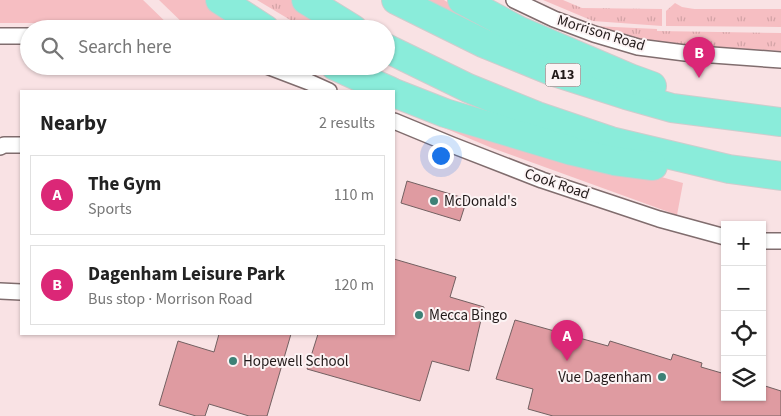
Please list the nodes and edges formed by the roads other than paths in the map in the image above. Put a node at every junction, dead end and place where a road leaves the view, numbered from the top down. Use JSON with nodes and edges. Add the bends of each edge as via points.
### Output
{"nodes":[{"id":1,"x":220,"y":0,"type":"edge"},
{"id":2,"x":306,"y":0,"type":"edge"},
{"id":3,"x":396,"y":0,"type":"edge"},
{"id":4,"x":462,"y":0,"type":"edge"},
{"id":5,"x":514,"y":0,"type":"edge"},
{"id":6,"x":251,"y":20,"type":"edge"},
{"id":7,"x":338,"y":20,"type":"edge"},
{"id":8,"x":0,"y":36,"type":"edge"},
{"id":9,"x":20,"y":36,"type":"edge"},
{"id":10,"x":395,"y":52,"type":"edge"},
{"id":11,"x":781,"y":60,"type":"edge"},
{"id":12,"x":291,"y":75,"type":"edge"},
{"id":13,"x":355,"y":75,"type":"edge"},
{"id":14,"x":327,"y":90,"type":"edge"},
{"id":15,"x":388,"y":90,"type":"edge"},
{"id":16,"x":395,"y":93,"type":"edge"},
{"id":17,"x":741,"y":116,"type":"junction"},
{"id":18,"x":395,"y":121,"type":"edge"},
{"id":19,"x":781,"y":122,"type":"edge"},
{"id":20,"x":20,"y":145,"type":"edge"},
{"id":21,"x":0,"y":147,"type":"edge"},
{"id":22,"x":729,"y":169,"type":"junction"},
{"id":23,"x":781,"y":176,"type":"edge"},
{"id":24,"x":721,"y":236,"type":"edge"},
{"id":25,"x":766,"y":241,"type":"edge"},
{"id":26,"x":781,"y":241,"type":"edge"},
{"id":27,"x":0,"y":291,"type":"edge"},
{"id":28,"x":20,"y":292,"type":"edge"}],
"edges":[{"from":1,"to":6,"type":"highway"},
{"from":2,"to":7,"type":"highway"},
{"from":3,"to":17,"type":"highway","number":"A13","via":[[483,44],[554,72],[672,108]]},
{"from":4,"to":17,"type":"highway","number":"A13","via":[[518,30],[630,78]]},
{"from":5,"to":11,"type":"street","name":"Morrison Road","via":[[554,19],[638,47]]},
{"from":8,"to":9,"type":"street"},
{"from":10,"to":22,"type":"highway","via":[[468,88],[537,116],[611,140]]},
{"from":12,"to":14,"type":"street"},
{"from":13,"to":15,"type":"highway"},
{"from":16,"to":22,"type":"highway","via":[[445,113],[614,161],[669,168]]},
{"from":17,"to":19,"type":"highway","number":"A13"},
{"from":18,"to":24,"type":"street","name":"Cook Road","via":[[542,180]]},
{"from":20,"to":21,"type":"street"},
{"from":22,"to":23,"type":"highway"},
{"from":25,"to":26,"type":"street"},
{"from":27,"to":28,"type":"street"}]}
